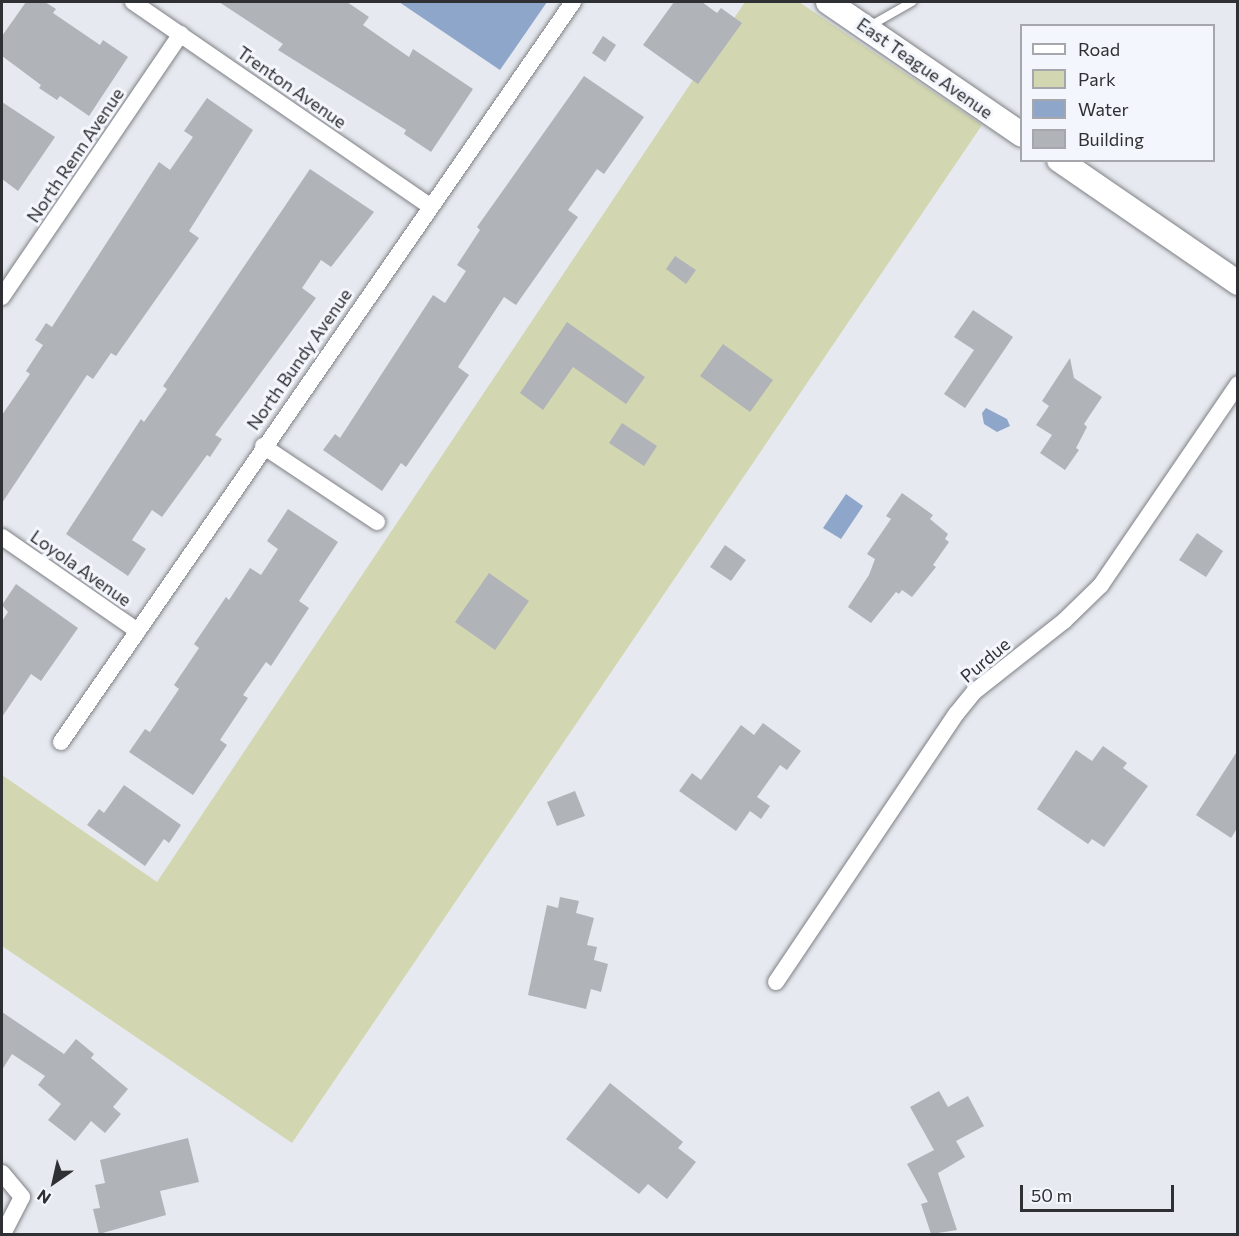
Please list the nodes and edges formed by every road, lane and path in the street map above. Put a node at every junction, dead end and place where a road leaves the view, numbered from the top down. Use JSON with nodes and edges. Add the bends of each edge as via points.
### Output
{"nodes":[{"id":1,"x":133,"y":2,"type":"edge"},
{"id":2,"x":573,"y":2,"type":"edge"},
{"id":3,"x":828,"y":2,"type":"edge"},
{"id":4,"x":912,"y":2,"type":"edge"},
{"id":5,"x":867,"y":28,"type":"junction"},
{"id":6,"x":181,"y":34,"type":"junction"},
{"id":7,"x":1020,"y":134,"type":"edge"},
{"id":8,"x":1062,"y":162,"type":"edge"},
{"id":9,"x":429,"y":206,"type":"junction"},
{"id":10,"x":1238,"y":283,"type":"edge"},
{"id":11,"x":2,"y":297,"type":"edge"},
{"id":12,"x":1238,"y":384,"type":"edge"},
{"id":13,"x":263,"y":446,"type":"junction"},
{"id":14,"x":377,"y":522,"type":"dead end"},
{"id":15,"x":2,"y":537,"type":"edge"},
{"id":16,"x":138,"y":631,"type":"junction"},
{"id":17,"x":62,"y":742,"type":"dead end"},
{"id":18,"x":776,"y":982,"type":"dead end"},
{"id":19,"x":2,"y":1173,"type":"edge"},
{"id":20,"x":3,"y":1234,"type":"edge"}],
"edges":[{"from":1,"to":6,"type":"street","name":"Trenton Avenue"},
{"from":2,"to":9,"type":"street","name":"North Bundy Avenue"},
{"from":3,"to":5,"type":"street","name":"East Teague Avenue"},
{"from":4,"to":5,"type":"lane"},
{"from":5,"to":7,"type":"street","name":"East Teague Avenue"},
{"from":6,"to":9,"type":"street","name":"Trenton Avenue"},
{"from":6,"to":11,"type":"street","name":"North Renn Avenue"},
{"from":8,"to":10,"type":"street"},
{"from":9,"to":13,"type":"street","name":"North Bundy Avenue"},
{"from":12,"to":18,"type":"street","name":"Purdue","via":[[1101,585],[1064,621],[974,692],[957,713]]},
{"from":13,"to":14,"type":"street"},
{"from":13,"to":16,"type":"street","name":"North Bundy Avenue"},
{"from":15,"to":16,"type":"street","name":"Loyola Avenue"},
{"from":16,"to":17,"type":"street","name":"North Bundy Avenue"},
{"from":19,"to":20,"type":"street","via":[[22,1197]]}]}
